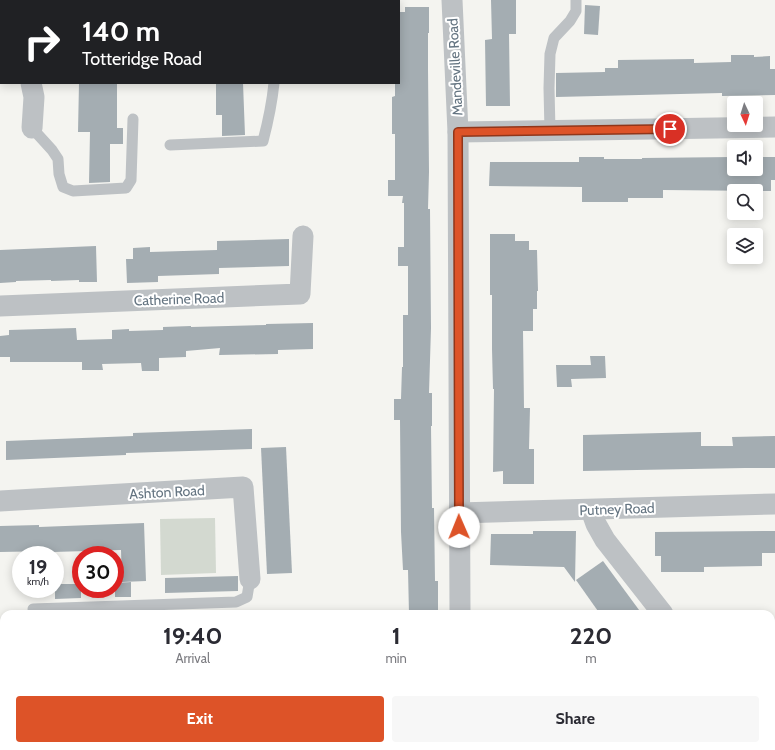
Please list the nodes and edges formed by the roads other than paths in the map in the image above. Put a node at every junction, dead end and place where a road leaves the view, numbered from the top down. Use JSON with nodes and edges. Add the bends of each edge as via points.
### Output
{"nodes":[{"id":1,"x":452,"y":0,"type":"edge"},
{"id":2,"x":576,"y":0,"type":"edge"},
{"id":3,"x":31,"y":84,"type":"edge"},
{"id":4,"x":274,"y":84,"type":"edge"},
{"id":5,"x":133,"y":119,"type":"dead end"},
{"id":6,"x":775,"y":127,"type":"edge"},
{"id":7,"x":32,"y":128,"type":"joint"},
{"id":8,"x":550,"y":131,"type":"junction"},
{"id":9,"x":458,"y":132,"type":"junction"},
{"id":10,"x":170,"y":145,"type":"dead end"},
{"id":11,"x":303,"y":236,"type":"dead end"},
{"id":12,"x":0,"y":306,"type":"edge"},
{"id":13,"x":0,"y":500,"type":"edge"},
{"id":14,"x":775,"y":504,"type":"edge"},
{"id":15,"x":591,"y":510,"type":"junction"},
{"id":16,"x":459,"y":513,"type":"junction"},
{"id":17,"x":250,"y":579,"type":"joint"},
{"id":18,"x":33,"y":609,"type":"dead end"},
{"id":19,"x":460,"y":610,"type":"edge"},
{"id":20,"x":660,"y":610,"type":"edge"}],
"edges":[{"from":1,"to":9,"type":"street","name":"Mandeville Road"},
{"from":2,"to":8,"type":"lane","via":[[576,11],[554,38],[550,54]]},
{"from":3,"to":7,"type":"street","via":[[34,97]]},
{"from":4,"to":10,"type":"lane","via":[[263,141]]},
{"from":5,"to":7,"type":"lane","via":[[131,180],[126,188],[73,191],[63,188],[58,159]]},
{"from":6,"to":8,"type":"street"},
{"from":8,"to":9,"type":"street"},
{"from":9,"to":16,"type":"street","name":"Mandeville Road"},
{"from":11,"to":12,"type":"street","name":"Catherine Road","via":[[300,294]]},
{"from":13,"to":17,"type":"street","name":"Ashton Road","via":[[243,488]]},
{"from":14,"to":15,"type":"street","name":"Putney Road"},
{"from":15,"to":16,"type":"street","name":"Putney Road"},
{"from":15,"to":20,"type":"street","via":[[605,540]]},
{"from":16,"to":19,"type":"street","name":"Mandeville Road"},
{"from":17,"to":18,"type":"lane","via":[[247,596],[236,602]]}]}
